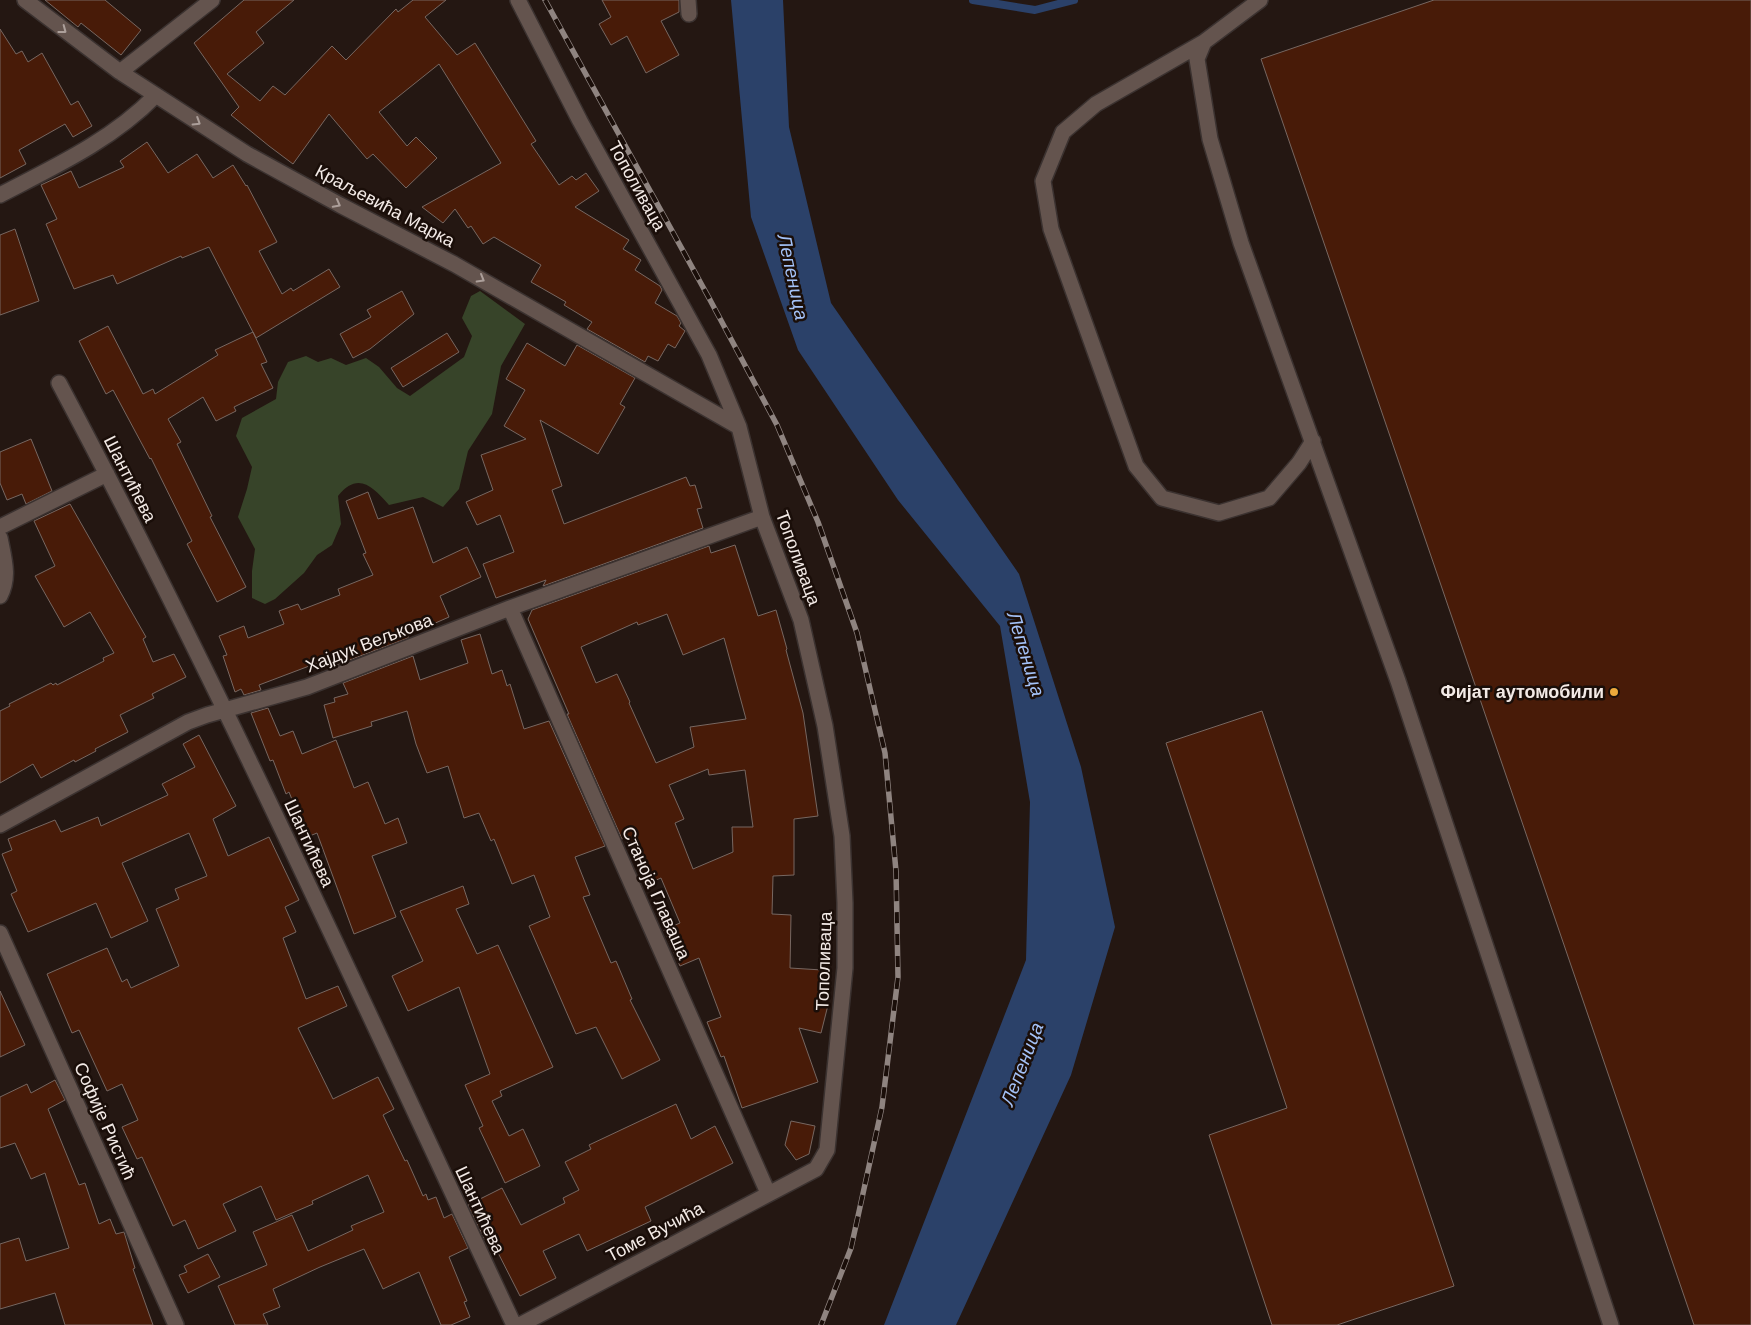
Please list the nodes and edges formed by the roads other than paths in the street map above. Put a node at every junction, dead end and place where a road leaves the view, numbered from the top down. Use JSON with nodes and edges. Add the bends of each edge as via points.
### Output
{"nodes":[{"id":1,"x":25,"y":0,"type":"edge"},
{"id":2,"x":212,"y":0,"type":"edge"},
{"id":3,"x":518,"y":0,"type":"edge"},
{"id":4,"x":1260,"y":0,"type":"edge"},
{"id":5,"x":1204,"y":42,"type":"junction"},
{"id":6,"x":120,"y":72,"type":"junction"},
{"id":7,"x":154,"y":96,"type":"junction"},
{"id":8,"x":0,"y":195,"type":"edge"},
{"id":9,"x":59,"y":383,"type":"dead end"},
{"id":10,"x":739,"y":427,"type":"junction"},
{"id":11,"x":1313,"y":441,"type":"junction"},
{"id":12,"x":107,"y":474,"type":"junction"},
{"id":13,"x":762,"y":517,"type":"junction"},
{"id":14,"x":0,"y":527,"type":"edge"},
{"id":15,"x":0,"y":538,"type":"edge"},
{"id":16,"x":0,"y":596,"type":"edge"},
{"id":17,"x":510,"y":608,"type":"junction"},
{"id":18,"x":225,"y":710,"type":"junction"},
{"id":19,"x":0,"y":825,"type":"edge"},
{"id":20,"x":0,"y":933,"type":"edge"},
{"id":21,"x":808,"y":1174,"type":"joint"},
{"id":22,"x":768,"y":1193,"type":"junction"},
{"id":23,"x":176,"y":1325,"type":"edge"},
{"id":24,"x":514,"y":1325,"type":"edge"},
{"id":25,"x":520,"y":1325,"type":"edge"},
{"id":26,"x":1611,"y":1325,"type":"edge"}],
"edges":[{"from":1,"to":6,"type":"street","name":"Краљевића Марка","one_way":true},
{"from":2,"to":6,"type":"street"},
{"from":3,"to":10,"type":"street","name":"Тополиваца","via":[[708,355]]},
{"from":4,"to":5,"type":"street"},
{"from":5,"to":11,"type":"street","via":[[1197,59],[1210,139],[1241,243]]},
{"from":5,"to":11,"type":"street","via":[[1096,104],[1063,132],[1043,181],[1051,229],[1136,466],[1162,498],[1219,513],[1268,498],[1299,463]]},
{"from":6,"to":7,"type":"street","name":"Краљевића Марка"},
{"from":7,"to":8,"type":"street","via":[[119,128]]},
{"from":7,"to":10,"type":"street","name":"Краљевића Марка","one_way":true,"via":[[248,154],[454,264]]},
{"from":9,"to":12,"type":"street","name":"Шантићева"},
{"from":10,"to":13,"type":"street","name":"Тополиваца"},
{"from":11,"to":26,"type":"street","via":[[1398,681]]},
{"from":12,"to":14,"type":"street"},
{"from":12,"to":18,"type":"street","name":"Шантићева"},
{"from":13,"to":17,"type":"street","name":"Хајдук Вељкова"},
{"from":13,"to":21,"type":"street","name":"Тополиваца","via":[[801,620],[825,726],[842,836],[845,968],[829,1138],[822,1160]]},
{"from":15,"to":16,"type":"street","via":[[7,572]]},
{"from":17,"to":18,"type":"street","name":"Хајдук Вељкова","via":[[307,688]]},
{"from":17,"to":22,"type":"street","name":"Станоја Главаша"},
{"from":18,"to":19,"type":"street","name":"Хајдук Вељкова","via":[[188,722]]},
{"from":18,"to":24,"type":"street","name":"Шантићева"},
{"from":20,"to":23,"type":"street","name":"Софије Ристић"},
{"from":21,"to":22,"type":"street","name":"Томе Вучића"},
{"from":22,"to":25,"type":"street","name":"Томе Вучића"}]}
